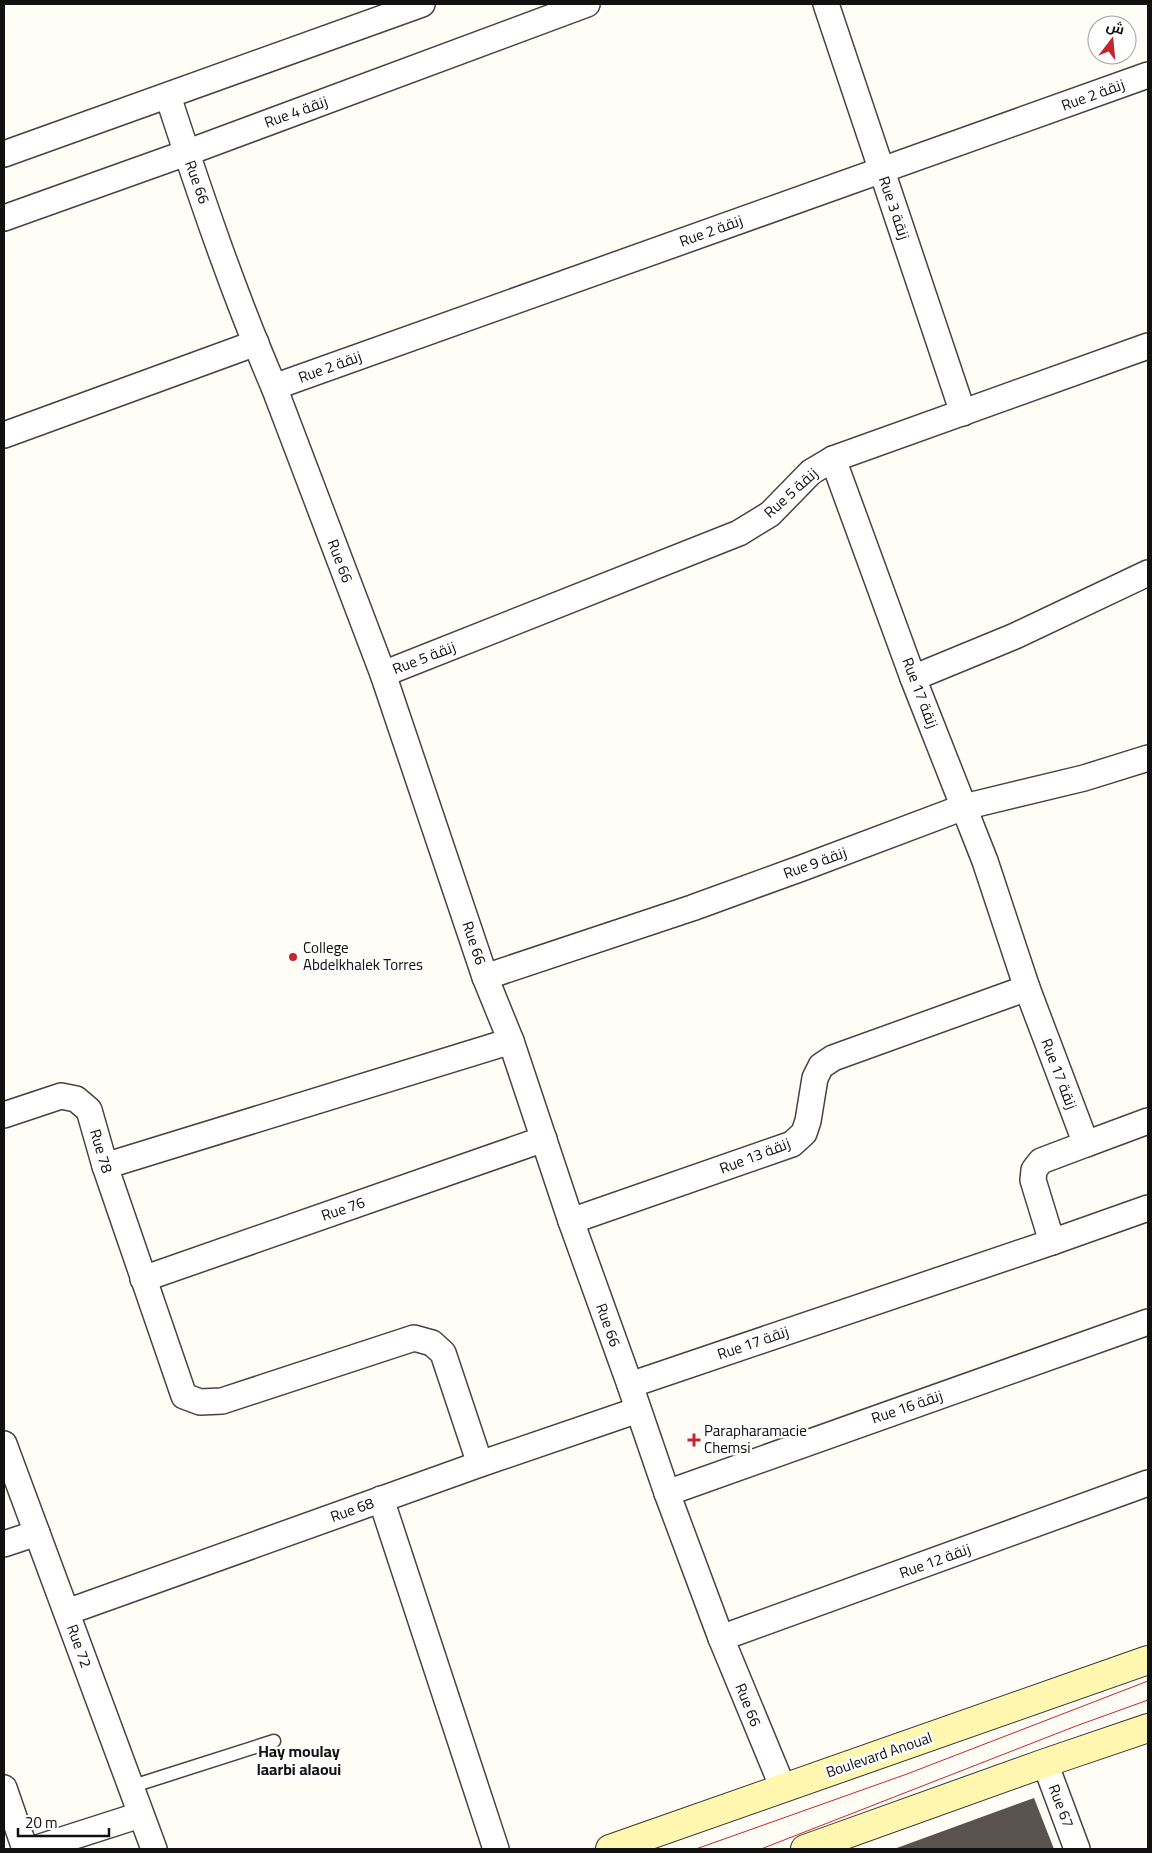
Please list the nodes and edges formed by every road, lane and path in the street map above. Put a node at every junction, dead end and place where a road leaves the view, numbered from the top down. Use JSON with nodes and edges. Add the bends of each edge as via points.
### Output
{"nodes":[{"id":1,"x":422,"y":4,"type":"edge"},
{"id":2,"x":588,"y":4,"type":"edge"},
{"id":3,"x":826,"y":4,"type":"edge"},
{"id":4,"x":1148,"y":75,"type":"edge"},
{"id":5,"x":168,"y":96,"type":"junction"},
{"id":6,"x":186,"y":153,"type":"junction"},
{"id":7,"x":4,"y":154,"type":"edge"},
{"id":8,"x":881,"y":171,"type":"junction"},
{"id":9,"x":4,"y":218,"type":"edge"},
{"id":10,"x":256,"y":343,"type":"junction"},
{"id":11,"x":1148,"y":346,"type":"edge"},
{"id":12,"x":274,"y":387,"type":"junction"},
{"id":13,"x":963,"y":413,"type":"junction"},
{"id":14,"x":4,"y":435,"type":"edge"},
{"id":15,"x":833,"y":459,"type":"junction"},
{"id":16,"x":1148,"y":573,"type":"edge"},
{"id":17,"x":383,"y":674,"type":"junction"},
{"id":18,"x":914,"y":678,"type":"junction"},
{"id":19,"x":1148,"y":758,"type":"edge"},
{"id":20,"x":964,"y":807,"type":"junction"},
{"id":21,"x":485,"y":978,"type":"junction"},
{"id":22,"x":1027,"y":988,"type":"junction"},
{"id":23,"x":510,"y":1041,"type":"junction"},
{"id":24,"x":4,"y":1115,"type":"edge"},
{"id":25,"x":1148,"y":1121,"type":"edge"},
{"id":26,"x":544,"y":1139,"type":"junction"},
{"id":27,"x":1086,"y":1144,"type":"junction"},
{"id":28,"x":105,"y":1166,"type":"junction"},
{"id":29,"x":1148,"y":1208,"type":"edge"},
{"id":30,"x":571,"y":1221,"type":"junction"},
{"id":31,"x":1052,"y":1242,"type":"junction"},
{"id":32,"x":143,"y":1279,"type":"junction"},
{"id":33,"x":1148,"y":1322,"type":"edge"},
{"id":34,"x":630,"y":1385,"type":"junction"},
{"id":35,"x":638,"y":1410,"type":"junction"},
{"id":36,"x":4,"y":1444,"type":"edge"},
{"id":37,"x":480,"y":1464,"type":"junction"},
{"id":38,"x":1148,"y":1483,"type":"edge"},
{"id":39,"x":667,"y":1492,"type":"junction"},
{"id":40,"x":381,"y":1500,"type":"junction"},
{"id":41,"x":37,"y":1533,"type":"junction"},
{"id":42,"x":4,"y":1544,"type":"edge"},
{"id":43,"x":67,"y":1612,"type":"junction"},
{"id":44,"x":721,"y":1638,"type":"junction"},
{"id":45,"x":1148,"y":1660,"type":"edge"},
{"id":46,"x":1148,"y":1728,"type":"edge"},
{"id":47,"x":274,"y":1741,"type":"dead end"},
{"id":48,"x":1045,"y":1763,"type":"junction"},
{"id":49,"x":130,"y":1787,"type":"junction"},
{"id":50,"x":4,"y":1788,"type":"edge"},
{"id":51,"x":784,"y":1788,"type":"junction"},
{"id":52,"x":140,"y":1815,"type":"junction"},
{"id":53,"x":25,"y":1849,"type":"edge"},
{"id":54,"x":34,"y":1849,"type":"edge"},
{"id":55,"x":154,"y":1849,"type":"edge"},
{"id":56,"x":496,"y":1849,"type":"edge"},
{"id":57,"x":610,"y":1849,"type":"edge"},
{"id":58,"x":804,"y":1849,"type":"edge"},
{"id":59,"x":1077,"y":1849,"type":"edge"}],
"edges":[{"from":1,"to":5,"type":"street"},
{"from":2,"to":6,"type":"street","name":"Rue 4 زنقة"},
{"from":3,"to":8,"type":"street","name":"Rue 3 زنقة"},
{"from":4,"to":8,"type":"street","name":"Rue 2 زنقة"},
{"from":5,"to":6,"type":"street","name":"Rue 66"},
{"from":5,"to":7,"type":"street"},
{"from":6,"to":9,"type":"street","name":"Rue 4 زنقة"},
{"from":6,"to":10,"type":"street","name":"Rue 66"},
{"from":8,"to":12,"type":"street","name":"Rue 2 زنقة"},
{"from":8,"to":13,"type":"street","name":"Rue 3 زنقة"},
{"from":10,"to":12,"type":"street","name":"Rue 66"},
{"from":10,"to":14,"type":"street"},
{"from":11,"to":13,"type":"street","name":"Rue 5 زنقة"},
{"from":12,"to":17,"type":"street","name":"Rue 66"},
{"from":13,"to":15,"type":"street","name":"Rue 5 زنقة"},
{"from":15,"to":17,"type":"street","name":"Rue 5 زنقة","via":[[811,472],[770,514],[739,533]]},
{"from":15,"to":18,"type":"street","name":"Rue 17 زنقة"},
{"from":16,"to":18,"type":"street","via":[[1015,636]]},
{"from":17,"to":21,"type":"street","name":"Rue 66"},
{"from":18,"to":20,"type":"street","name":"Rue 17 زنقة"},
{"from":19,"to":20,"type":"street","name":"Rue 9 زنقة","via":[[1084,778]]},
{"from":20,"to":21,"type":"street","name":"Rue 9 زنقة","via":[[774,878]]},
{"from":20,"to":22,"type":"street","name":"Rue 17 زنقة","via":[[986,861]]},
{"from":21,"to":23,"type":"street","name":"Rue 66"},
{"from":22,"to":27,"type":"street","name":"Rue 17 زنقة"},
{"from":22,"to":30,"type":"street","name":"Rue 13 زنقة","via":[[833,1058],[821,1066],[815,1078],[804,1133],[792,1144]]},
{"from":23,"to":26,"type":"street","name":"Rue 66"},
{"from":23,"to":28,"type":"street"},
{"from":24,"to":28,"type":"street","name":"Rue 78","via":[[61,1096],[76,1099],[89,1110]]},
{"from":25,"to":27,"type":"street"},
{"from":26,"to":30,"type":"street","name":"Rue 66"},
{"from":26,"to":32,"type":"street","name":"Rue 76"},
{"from":27,"to":31,"type":"street","via":[[1041,1161],[1034,1170],[1033,1180]]},
{"from":28,"to":32,"type":"street","name":"Rue 78"},
{"from":29,"to":31,"type":"street","name":"Rue 17 زنقة"},
{"from":30,"to":34,"type":"street","name":"Rue 66"},
{"from":31,"to":34,"type":"street","name":"Rue 17 زنقة"},
{"from":32,"to":37,"type":"street","name":"Rue 78","via":[[184,1396],[200,1402],[222,1401],[414,1338],[432,1343],[443,1353]]},
{"from":33,"to":39,"type":"street","name":"Rue 16 زنقة"},
{"from":34,"to":35,"type":"street","name":"Rue 66"},
{"from":35,"to":37,"type":"street","name":"Rue 68"},
{"from":35,"to":39,"type":"street","name":"Rue 66"},
{"from":36,"to":41,"type":"street","name":"Rue 72"},
{"from":37,"to":40,"type":"street","name":"Rue 68"},
{"from":38,"to":44,"type":"street","name":"Rue 12 زنقة"},
{"from":39,"to":44,"type":"street","name":"Rue 66"},
{"from":40,"to":43,"type":"street","name":"Rue 68"},
{"from":40,"to":56,"type":"street"},
{"from":41,"to":42,"type":"street"},
{"from":41,"to":43,"type":"street","name":"Rue 72"},
{"from":43,"to":49,"type":"street","name":"Rue 72"},
{"from":44,"to":51,"type":"street","name":"Rue 66"},
{"from":45,"to":51,"type":"street","name":"Boulevard Anoual"},
{"from":46,"to":48,"type":"street"},
{"from":47,"to":49,"type":"lane"},
{"from":48,"to":58,"type":"street"},
{"from":48,"to":59,"type":"street","name":"Rue 67"},
{"from":49,"to":52,"type":"street","name":"Rue 72"},
{"from":50,"to":53,"type":"street"},
{"from":51,"to":57,"type":"street","name":"Boulevard Anoual"},
{"from":52,"to":54,"type":"street"},
{"from":52,"to":55,"type":"street","name":"Rue 72"}]}
